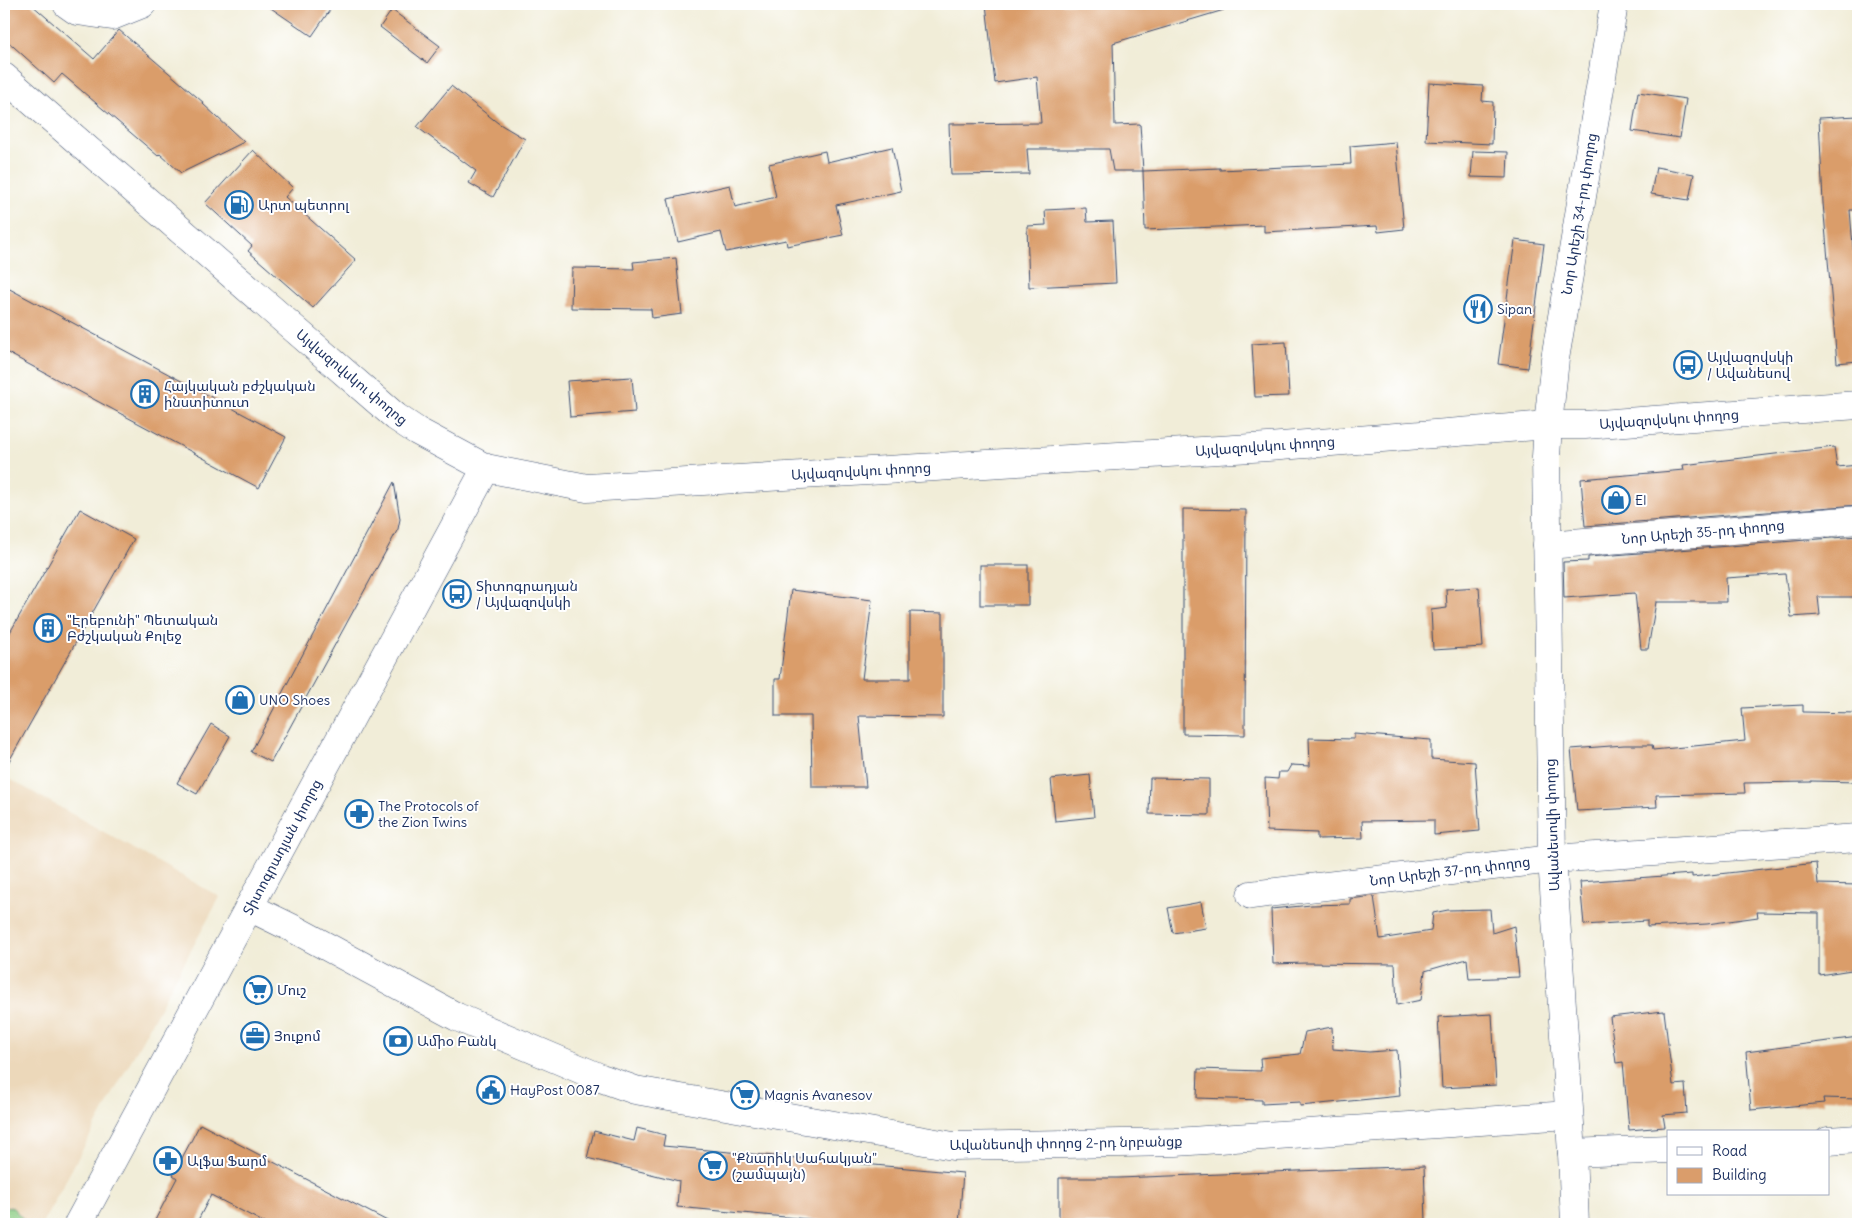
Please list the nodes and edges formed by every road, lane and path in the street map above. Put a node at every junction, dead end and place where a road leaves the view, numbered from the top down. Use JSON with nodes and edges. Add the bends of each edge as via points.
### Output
{"nodes":[{"id":1,"x":67,"y":4,"type":"edge"},
{"id":2,"x":142,"y":4,"type":"edge"},
{"id":3,"x":1614,"y":4,"type":"edge"},
{"id":4,"x":4,"y":77,"type":"edge"},
{"id":5,"x":1858,"y":405,"type":"edge"},
{"id":6,"x":1548,"y":425,"type":"junction"},
{"id":7,"x":486,"y":468,"type":"junction"},
{"id":8,"x":1858,"y":520,"type":"edge"},
{"id":9,"x":1547,"y":545,"type":"junction"},
{"id":10,"x":1858,"y":838,"type":"edge"},
{"id":11,"x":1552,"y":859,"type":"junction"},
{"id":12,"x":1251,"y":895,"type":"dead end"},
{"id":13,"x":249,"y":907,"type":"junction"},
{"id":14,"x":1568,"y":1115,"type":"junction"},
{"id":15,"x":1858,"y":1139,"type":"edge"},
{"id":16,"x":1830,"y":1141,"type":"edge"},
{"id":17,"x":1667,"y":1148,"type":"edge"},
{"id":18,"x":1572,"y":1153,"type":"junction"},
{"id":19,"x":78,"y":1224,"type":"edge"},
{"id":20,"x":1575,"y":1224,"type":"edge"}],
"edges":[{"from":1,"to":2,"type":"street","via":[[77,11],[112,16]]},
{"from":3,"to":6,"type":"street","name":"Նոր Արեշի 34-րդ փողոց"},
{"from":4,"to":7,"type":"street","name":"Այվազովսկու փողոց","via":[[396,417]]},
{"from":5,"to":6,"type":"street","name":"Այվազովսկու փողոց"},
{"from":6,"to":7,"type":"street","name":"Այվազովսկու փողոց","via":[[1268,447],[587,488]]},
{"from":6,"to":9,"type":"street","name":"Ավանեսովի փողոց"},
{"from":7,"to":13,"type":"street","name":"Տիտոգրադյան փողոց"},
{"from":8,"to":9,"type":"street","name":"Նոր Արեշի 35-րդ փողոց"},
{"from":9,"to":11,"type":"street","name":"Ավանեսովի փողոց"},
{"from":10,"to":11,"type":"street","name":"Նոր Արեշի 37-րդ փողոց"},
{"from":11,"to":12,"type":"street","name":"Նոր Արեշի 37-րդ փողոց"},
{"from":11,"to":14,"type":"street","name":"Ավանեսովի փողոց"},
{"from":13,"to":14,"type":"street","name":"Ավանեսովի փողոց 2-րդ նրբանցք","via":[[457,1017],[635,1090],[953,1146],[1176,1142]]},
{"from":13,"to":19,"type":"street","name":"Տիտոգրադյան փողոց"},
{"from":14,"to":18,"type":"street","name":"Ավանեսովի փողոց"},
{"from":15,"to":16,"type":"street"},
{"from":17,"to":18,"type":"street"},
{"from":18,"to":20,"type":"street","name":"Ավանեսովի փողոց"}]}
